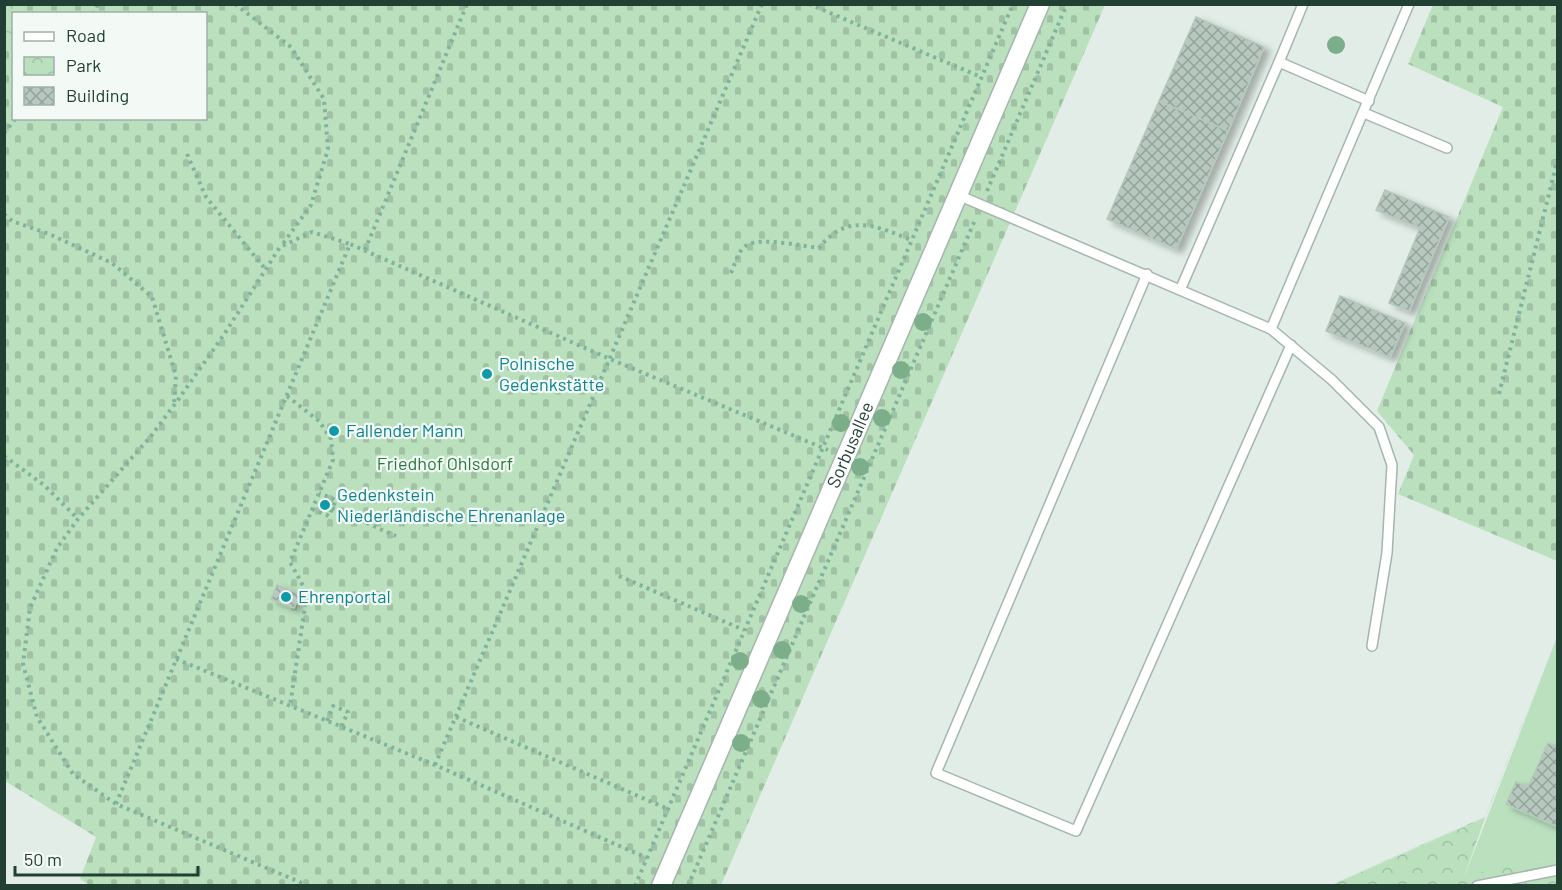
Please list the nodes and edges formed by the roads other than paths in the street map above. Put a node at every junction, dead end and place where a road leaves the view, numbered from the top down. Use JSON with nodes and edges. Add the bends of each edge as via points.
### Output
{"nodes":[{"id":1,"x":1040,"y":4,"type":"edge"},
{"id":2,"x":1303,"y":4,"type":"edge"},
{"id":3,"x":1409,"y":4,"type":"edge"},
{"id":4,"x":1279,"y":62,"type":"junction"},
{"id":5,"x":1369,"y":100,"type":"junction"},
{"id":6,"x":1364,"y":113,"type":"junction"},
{"id":7,"x":1447,"y":148,"type":"dead end"},
{"id":8,"x":958,"y":195,"type":"junction"},
{"id":9,"x":1147,"y":274,"type":"junction"},
{"id":10,"x":1180,"y":288,"type":"junction"},
{"id":11,"x":1271,"y":329,"type":"junction"},
{"id":12,"x":1291,"y":345,"type":"junction"},
{"id":13,"x":1372,"y":646,"type":"dead end"},
{"id":14,"x":1557,"y":870,"type":"edge"},
{"id":15,"x":662,"y":885,"type":"edge"},
{"id":16,"x":1477,"y":885,"type":"edge"}],
"edges":[{"from":1,"to":8,"type":"street","name":"Sorbusallee"},
{"from":2,"to":4,"type":"lane"},
{"from":3,"to":5,"type":"lane"},
{"from":4,"to":5,"type":"lane"},
{"from":4,"to":10,"type":"lane"},
{"from":5,"to":6,"type":"lane"},
{"from":6,"to":7,"type":"lane"},
{"from":6,"to":11,"type":"lane"},
{"from":8,"to":9,"type":"lane"},
{"from":8,"to":15,"type":"street","name":"Sorbusallee"},
{"from":9,"to":10,"type":"lane"},
{"from":9,"to":12,"type":"lane","via":[[936,773],[1076,831]]},
{"from":10,"to":11,"type":"lane"},
{"from":11,"to":12,"type":"lane"},
{"from":12,"to":13,"type":"lane","via":[[1379,427],[1392,465],[1387,553]]},
{"from":14,"to":16,"type":"lane"}]}
